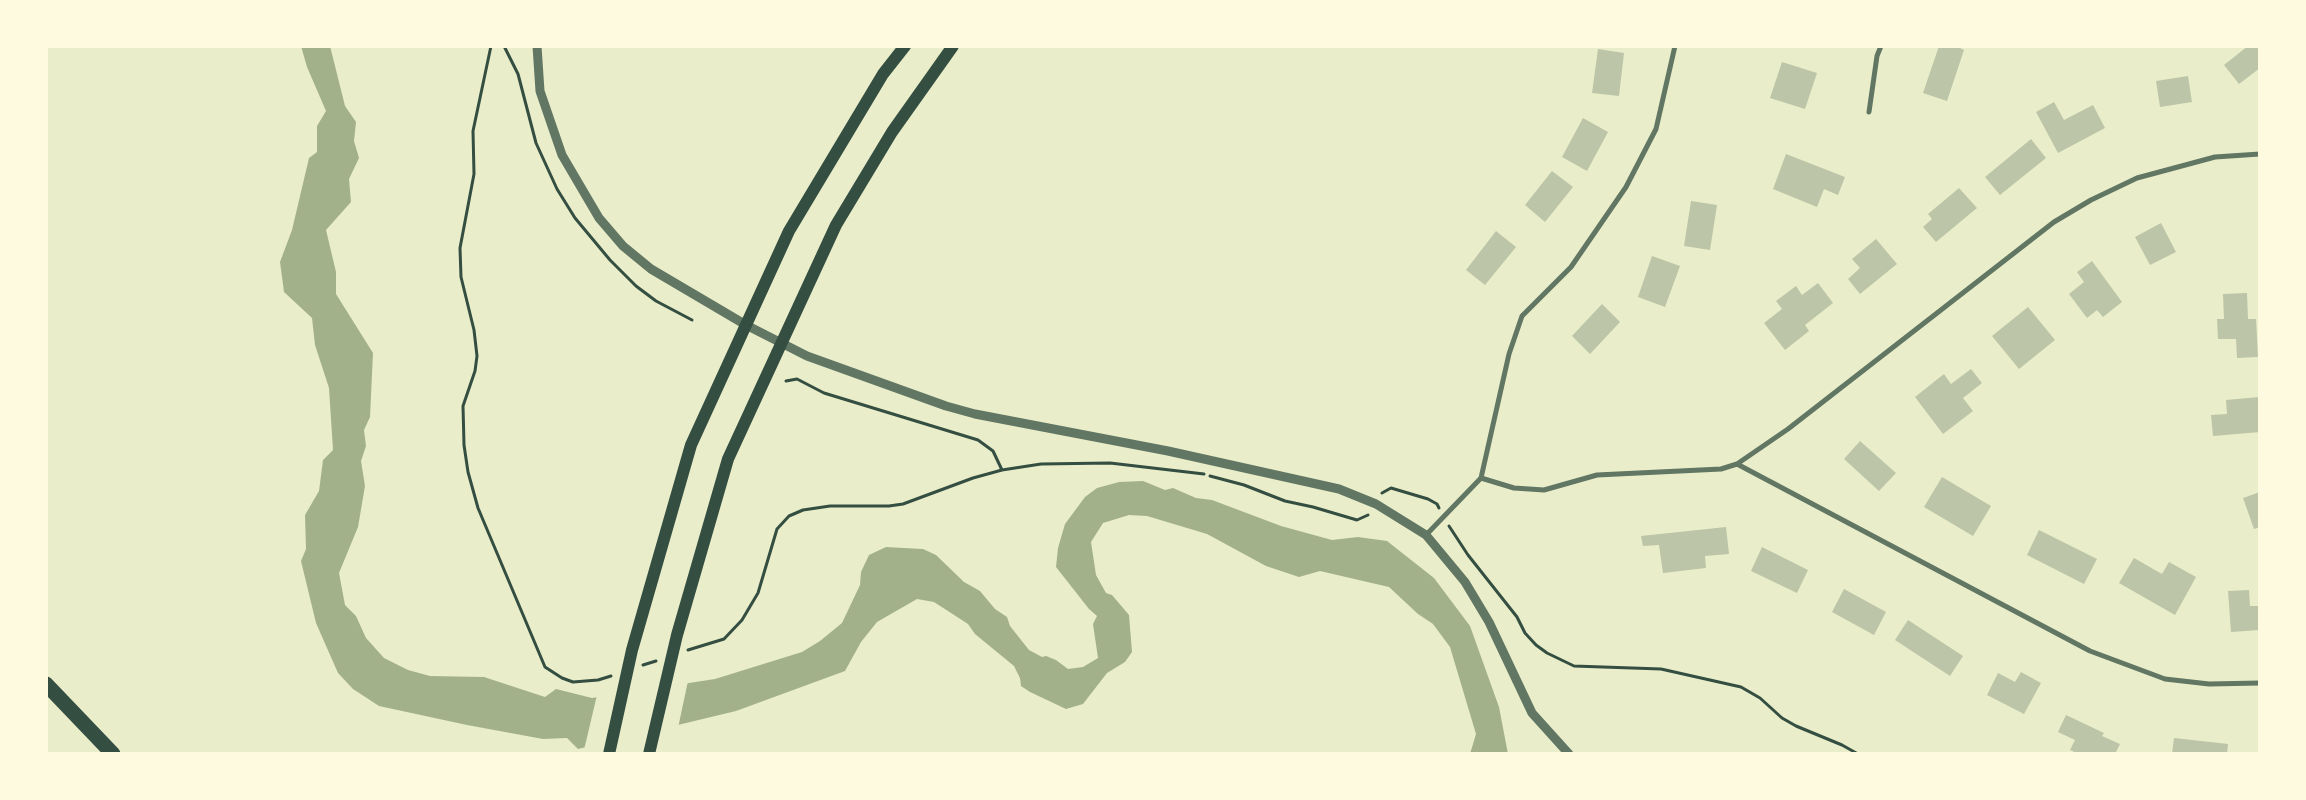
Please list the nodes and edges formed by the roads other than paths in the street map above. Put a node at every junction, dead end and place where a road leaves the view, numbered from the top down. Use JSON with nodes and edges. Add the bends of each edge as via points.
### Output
{"nodes":[{"id":1,"x":537,"y":46,"type":"edge"},
{"id":2,"x":905,"y":46,"type":"edge"},
{"id":3,"x":953,"y":46,"type":"edge"},
{"id":4,"x":1675,"y":46,"type":"edge"},
{"id":5,"x":1881,"y":46,"type":"edge"},
{"id":6,"x":1868,"y":112,"type":"dead end"},
{"id":7,"x":2260,"y":154,"type":"edge"},
{"id":8,"x":746,"y":325,"type":"junction"},
{"id":9,"x":781,"y":343,"type":"junction"},
{"id":10,"x":1737,"y":464,"type":"junction"},
{"id":11,"x":1481,"y":478,"type":"junction"},
{"id":12,"x":1426,"y":535,"type":"junction"},
{"id":13,"x":2260,"y":683,"type":"edge"},
{"id":14,"x":46,"y":684,"type":"edge"},
{"id":15,"x":113,"y":754,"type":"edge"},
{"id":16,"x":608,"y":754,"type":"edge"},
{"id":17,"x":649,"y":754,"type":"edge"},
{"id":18,"x":1569,"y":754,"type":"edge"}],
"edges":[{"from":1,"to":8,"type":"street","via":[[540,92],[562,155],[599,218],[623,246],[652,269]]},
{"from":2,"to":8,"type":"main road","via":[[883,74],[789,231]]},
{"from":3,"to":9,"type":"main road","via":[[892,132],[836,225]]},
{"from":4,"to":11,"type":"street","via":[[1656,129],[1626,188],[1571,267],[1522,316],[1508,354]]},
{"from":5,"to":6,"type":"street"},
{"from":7,"to":10,"type":"street","via":[[2215,157],[2137,178],[2091,200],[2054,222],[1788,429]]},
{"from":8,"to":9,"type":"street"},
{"from":8,"to":16,"type":"main road","via":[[691,445],[632,650]]},
{"from":9,"to":12,"type":"street","via":[[807,356],[975,414],[1168,451],[1339,489],[1376,504]]},
{"from":9,"to":17,"type":"main road","via":[[728,459],[677,635]]},
{"from":10,"to":11,"type":"street","via":[[1721,469],[1597,475],[1544,490],[1514,488]]},
{"from":10,"to":13,"type":"street","via":[[2090,651],[2165,679],[2209,684]]},
{"from":11,"to":12,"type":"street"},
{"from":12,"to":18,"type":"street","via":[[1465,582],[1489,622],[1532,713]]},
{"from":14,"to":15,"type":"highway"}]}
